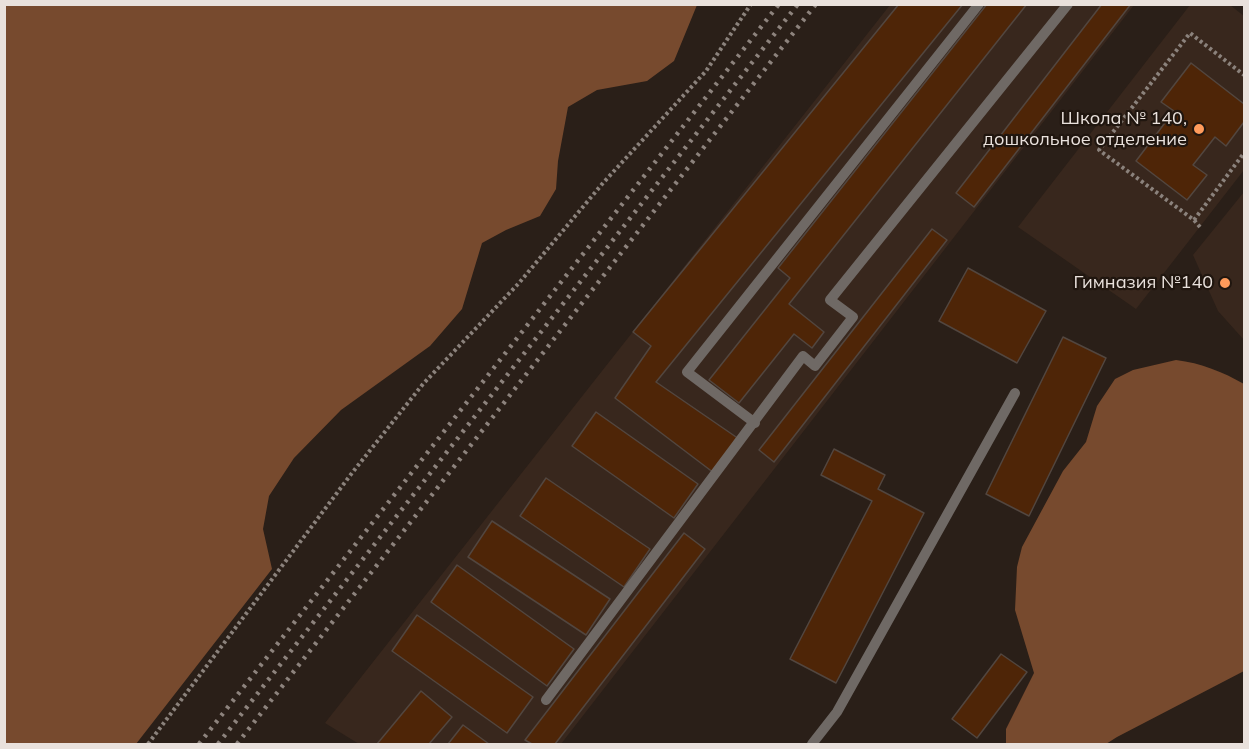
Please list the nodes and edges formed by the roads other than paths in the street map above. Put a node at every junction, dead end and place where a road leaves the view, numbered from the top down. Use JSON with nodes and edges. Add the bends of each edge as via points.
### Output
{"nodes":[{"id":1,"x":979,"y":4,"type":"edge"},
{"id":2,"x":1068,"y":4,"type":"edge"},
{"id":3,"x":1015,"y":393,"type":"dead end"},
{"id":4,"x":754,"y":423,"type":"junction"},
{"id":5,"x":546,"y":700,"type":"dead end"},
{"id":6,"x":812,"y":744,"type":"edge"}],
"edges":[{"from":1,"to":4,"type":"lane","via":[[687,372]]},
{"from":2,"to":4,"type":"lane","via":[[830,300],[853,317],[815,366],[803,356]]},
{"from":3,"to":6,"type":"lane","via":[[837,712]]},
{"from":4,"to":5,"type":"lane"}]}
